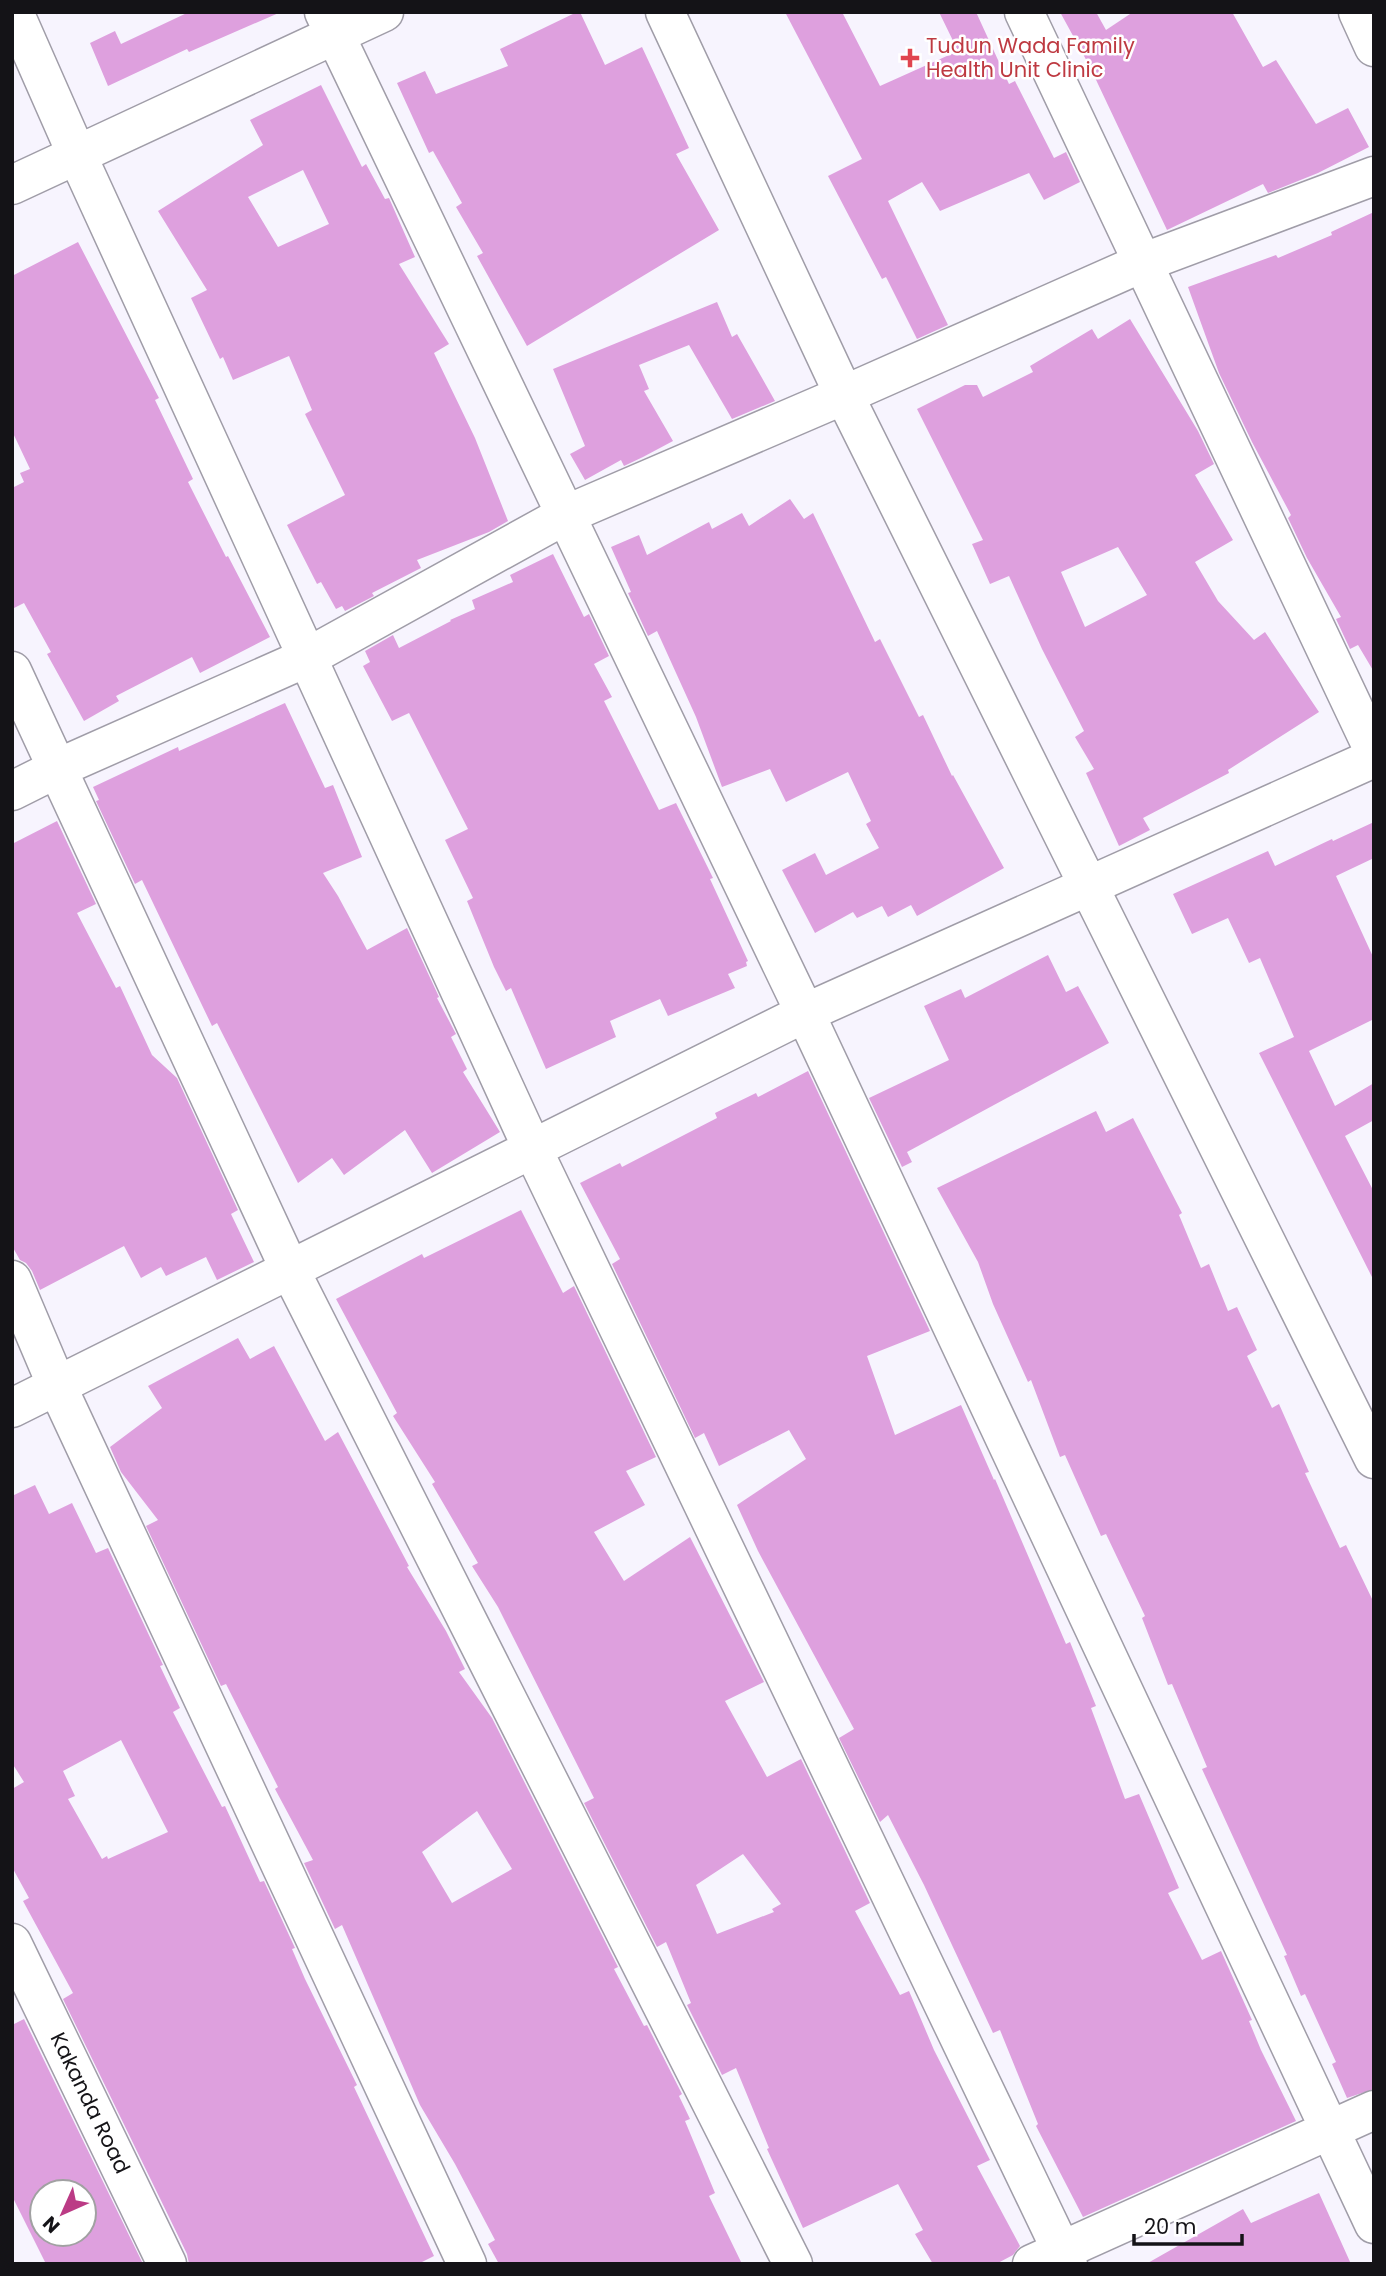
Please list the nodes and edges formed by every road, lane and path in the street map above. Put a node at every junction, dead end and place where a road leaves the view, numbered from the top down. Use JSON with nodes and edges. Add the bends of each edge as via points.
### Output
{"nodes":[{"id":1,"x":14,"y":12,"type":"edge"},
{"id":2,"x":384,"y":12,"type":"edge"},
{"id":3,"x":665,"y":12,"type":"edge"},
{"id":4,"x":1024,"y":12,"type":"edge"},
{"id":5,"x":1358,"y":12,"type":"edge"},
{"id":6,"x":330,"y":24,"type":"edge"},
{"id":7,"x":1374,"y":47,"type":"edge"},
{"id":8,"x":76,"y":155,"type":"junction"},
{"id":9,"x":1374,"y":176,"type":"edge"},
{"id":10,"x":12,"y":185,"type":"edge"},
{"id":11,"x":1142,"y":263,"type":"junction"},
{"id":12,"x":844,"y":396,"type":"junction"},
{"id":13,"x":565,"y":515,"type":"junction"},
{"id":14,"x":307,"y":657,"type":"junction"},
{"id":15,"x":12,"y":671,"type":"edge"},
{"id":16,"x":1374,"y":751,"type":"edge"},
{"id":17,"x":1374,"y":758,"type":"edge"},
{"id":18,"x":58,"y":768,"type":"junction"},
{"id":19,"x":12,"y":791,"type":"edge"},
{"id":20,"x":1087,"y":885,"type":"junction"},
{"id":21,"x":804,"y":1013,"type":"junction"},
{"id":22,"x":532,"y":1148,"type":"junction"},
{"id":23,"x":290,"y":1270,"type":"junction"},
{"id":24,"x":12,"y":1280,"type":"edge"},
{"id":25,"x":57,"y":1386,"type":"junction"},
{"id":26,"x":12,"y":1408,"type":"edge"},
{"id":27,"x":1374,"y":1459,"type":"edge"},
{"id":28,"x":12,"y":1943,"type":"edge"},
{"id":29,"x":1374,"y":2110,"type":"edge"},
{"id":30,"x":1331,"y":2130,"type":"junction"},
{"id":31,"x":1374,"y":2224,"type":"edge"},
{"id":32,"x":1054,"y":2259,"type":"edge"},
{"id":33,"x":167,"y":2264,"type":"edge"},
{"id":34,"x":467,"y":2264,"type":"edge"},
{"id":35,"x":793,"y":2264,"type":"edge"}],
"edges":[{"from":1,"to":8,"type":"street"},
{"from":2,"to":6,"type":"street"},
{"from":3,"to":12,"type":"street"},
{"from":4,"to":11,"type":"street"},
{"from":5,"to":7,"type":"street"},
{"from":6,"to":8,"type":"street"},
{"from":6,"to":13,"type":"street"},
{"from":8,"to":10,"type":"street"},
{"from":8,"to":14,"type":"street"},
{"from":9,"to":11,"type":"street"},
{"from":11,"to":12,"type":"street"},
{"from":11,"to":16,"type":"street"},
{"from":12,"to":13,"type":"street"},
{"from":12,"to":20,"type":"street"},
{"from":13,"to":14,"type":"street"},
{"from":13,"to":21,"type":"street"},
{"from":14,"to":18,"type":"street"},
{"from":14,"to":22,"type":"street"},
{"from":15,"to":18,"type":"street"},
{"from":17,"to":20,"type":"street"},
{"from":18,"to":19,"type":"street"},
{"from":18,"to":23,"type":"street"},
{"from":20,"to":21,"type":"street"},
{"from":20,"to":27,"type":"street"},
{"from":21,"to":22,"type":"street"},
{"from":21,"to":30,"type":"street"},
{"from":22,"to":23,"type":"street"},
{"from":22,"to":32,"type":"street"},
{"from":23,"to":25,"type":"street"},
{"from":23,"to":35,"type":"street"},
{"from":24,"to":25,"type":"street"},
{"from":25,"to":26,"type":"street"},
{"from":25,"to":34,"type":"street"},
{"from":28,"to":33,"type":"street","name":"Kakanda Road"},
{"from":29,"to":30,"type":"street"},
{"from":30,"to":31,"type":"street"},
{"from":30,"to":32,"type":"street"}]}
